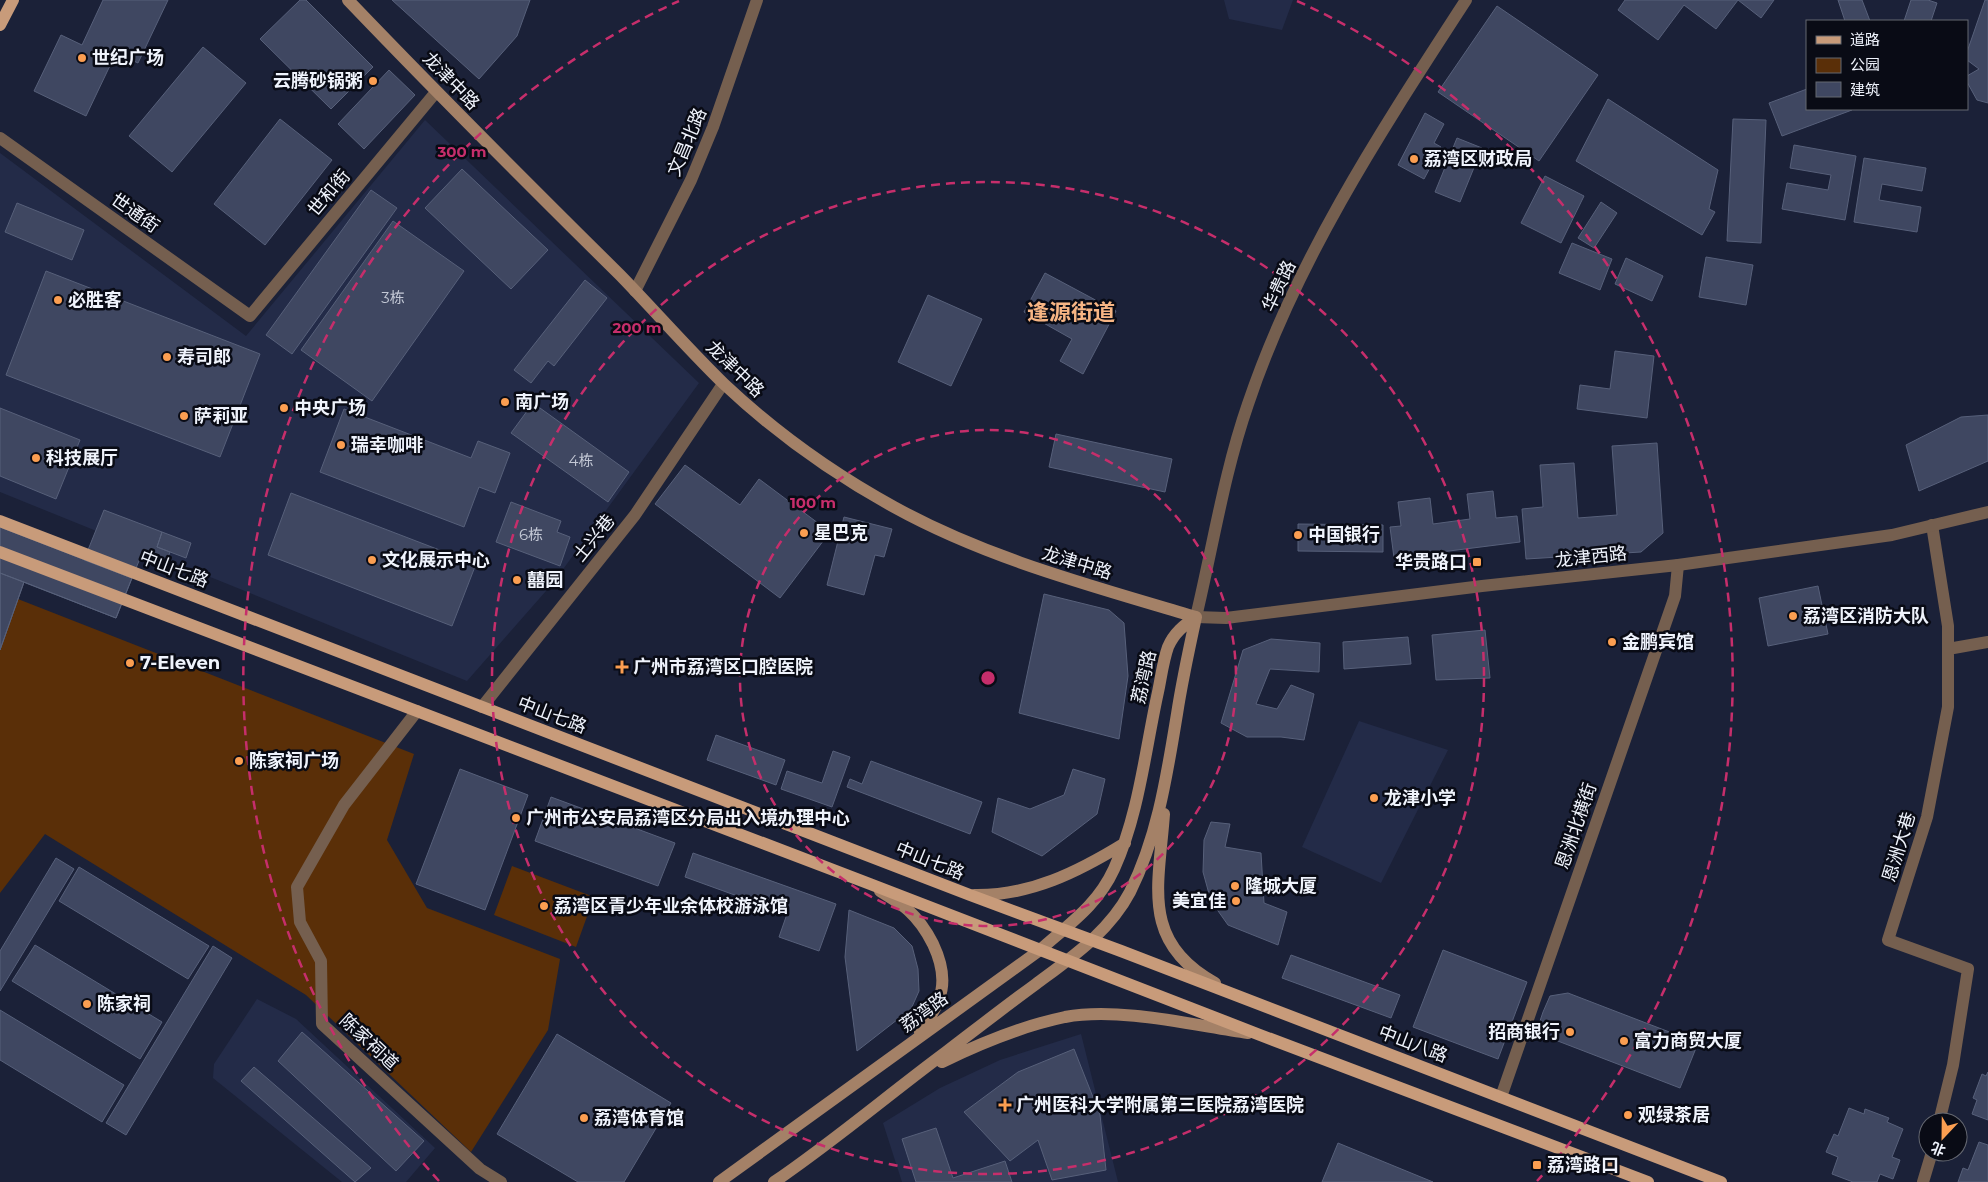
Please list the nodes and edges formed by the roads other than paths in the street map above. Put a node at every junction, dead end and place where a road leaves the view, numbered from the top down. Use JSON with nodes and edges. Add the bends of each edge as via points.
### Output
{"nodes":[{"id":1,"x":13,"y":0,"type":"edge"},
{"id":2,"x":348,"y":0,"type":"edge"},
{"id":3,"x":757,"y":0,"type":"edge"},
{"id":4,"x":1466,"y":0,"type":"edge"},
{"id":5,"x":0,"y":25,"type":"edge"},
{"id":6,"x":436,"y":92,"type":"junction"},
{"id":7,"x":0,"y":138,"type":"edge"},
{"id":8,"x":635,"y":291,"type":"junction"},
{"id":9,"x":250,"y":316,"type":"joint"},
{"id":10,"x":724,"y":384,"type":"junction"},
{"id":11,"x":1988,"y":512,"type":"edge"},
{"id":12,"x":0,"y":521,"type":"edge"},
{"id":13,"x":1932,"y":525,"type":"junction"},
{"id":14,"x":0,"y":552,"type":"edge"},
{"id":15,"x":1678,"y":565,"type":"junction"},
{"id":16,"x":1196,"y":617,"type":"junction"},
{"id":17,"x":1988,"y":642,"type":"edge"},
{"id":18,"x":1948,"y":649,"type":"junction"},
{"id":19,"x":482,"y":706,"type":"junction"},
{"id":20,"x":417,"y":711,"type":"junction"},
{"id":21,"x":1166,"y":777,"type":"junction"},
{"id":22,"x":1125,"y":843,"type":"junction"},
{"id":23,"x":870,"y":884,"type":"junction"},
{"id":24,"x":970,"y":895,"type":"junction"},
{"id":25,"x":1062,"y":930,"type":"junction"},
{"id":26,"x":1091,"y":941,"type":"junction"},
{"id":27,"x":1040,"y":950,"type":"junction"},
{"id":28,"x":1067,"y":960,"type":"junction"},
{"id":29,"x":1250,"y":1001,"type":"junction"},
{"id":30,"x":1260,"y":1035,"type":"junction"},
{"id":31,"x":911,"y":1043,"type":"junction"},
{"id":32,"x":901,"y":1086,"type":"junction"},
{"id":33,"x":1501,"y":1097,"type":"junction"},
{"id":34,"x":1941,"y":1112,"type":"edge"},
{"id":35,"x":1929,"y":1162,"type":"edge"},
{"id":36,"x":501,"y":1182,"type":"edge"},
{"id":37,"x":719,"y":1182,"type":"edge"},
{"id":38,"x":774,"y":1182,"type":"edge"},
{"id":39,"x":1648,"y":1182,"type":"edge"},
{"id":40,"x":1721,"y":1182,"type":"edge"},
{"id":41,"x":1923,"y":1182,"type":"edge"}],
"edges":[{"from":1,"to":5,"type":"main road"},
{"from":2,"to":6,"type":"main road","name":"龙津中路"},
{"from":3,"to":8,"type":"street","name":"文昌北路","via":[[691,180]]},
{"from":4,"to":16,"type":"street","name":"华贵路","via":[[1339,205],[1264,359],[1236,443]]},
{"from":6,"to":8,"type":"main road","name":"龙津中路"},
{"from":6,"to":9,"type":"street","name":"世和街"},
{"from":7,"to":9,"type":"street","name":"世通街"},
{"from":8,"to":10,"type":"main road","name":"龙津中路"},
{"from":10,"to":16,"type":"main road","name":"龙津中路","via":[[797,446],[894,507],[956,537],[1035,569]]},
{"from":10,"to":19,"type":"street","name":"土兴巷","via":[[636,514]]},
{"from":11,"to":13,"type":"street","name":"龙津西路"},
{"from":12,"to":19,"type":"main road","name":"中山七路"},
{"from":13,"to":15,"type":"street","name":"龙津西路","via":[[1892,534]]},
{"from":13,"to":18,"type":"street","name":"恩洲大巷","via":[[1948,626]]},
{"from":14,"to":20,"type":"main road"},
{"from":15,"to":16,"type":"street","name":"龙津西路","via":[[1226,618]]},
{"from":15,"to":33,"type":"street","name":"恩洲北横街","via":[[1675,596]]},
{"from":16,"to":21,"type":"main road"},
{"from":16,"to":22,"type":"main road","name":"荔湾路","via":[[1182,626],[1168,648]]},
{"from":17,"to":18,"type":"street"},
{"from":18,"to":34,"type":"street","name":"恩洲大巷","via":[[1948,707],[1927,817],[1888,940],[1968,969],[1953,1065]]},
{"from":19,"to":24,"type":"main road","name":"中山七路"},
{"from":20,"to":23,"type":"main road"},
{"from":20,"to":36,"type":"street","name":"陈家祠道","via":[[344,805],[297,887],[300,922],[321,961],[322,1024],[472,1161]]},
{"from":21,"to":26,"type":"main road","via":[[1147,854],[1130,892],[1118,914]]},
{"from":21,"to":29,"type":"main road","via":[[1157,889],[1163,929],[1185,963]]},
{"from":22,"to":24,"type":"main road","via":[[1078,871],[1041,885],[1008,894]]},
{"from":22,"to":25,"type":"main road","name":"荔湾路","via":[[1095,901]]},
{"from":23,"to":27,"type":"main road"},
{"from":23,"to":31,"type":"main road","via":[[908,910],[930,938],[939,956],[944,976],[942,991],[933,1014]]},
{"from":24,"to":25,"type":"main road","name":"中山七路"},
{"from":25,"to":26,"type":"main road","name":"中山七路"},
{"from":25,"to":27,"type":"main road","name":"荔湾路"},
{"from":26,"to":28,"type":"main road"},
{"from":26,"to":29,"type":"main road","name":"中山八路"},
{"from":27,"to":28,"type":"main road"},
{"from":27,"to":31,"type":"main road","name":"荔湾路"},
{"from":28,"to":30,"type":"main road"},
{"from":28,"to":32,"type":"main road"},
{"from":29,"to":33,"type":"main road","name":"中山八路"},
{"from":30,"to":32,"type":"main road","via":[[1131,1016],[1066,1017],[1028,1027],[958,1054]]},
{"from":30,"to":39,"type":"main road"},
{"from":31,"to":37,"type":"main road","name":"荔湾路"},
{"from":32,"to":38,"type":"main road","via":[[820,1151]]},
{"from":33,"to":40,"type":"main road","name":"中山八路"},
{"from":35,"to":41,"type":"street"}]}
